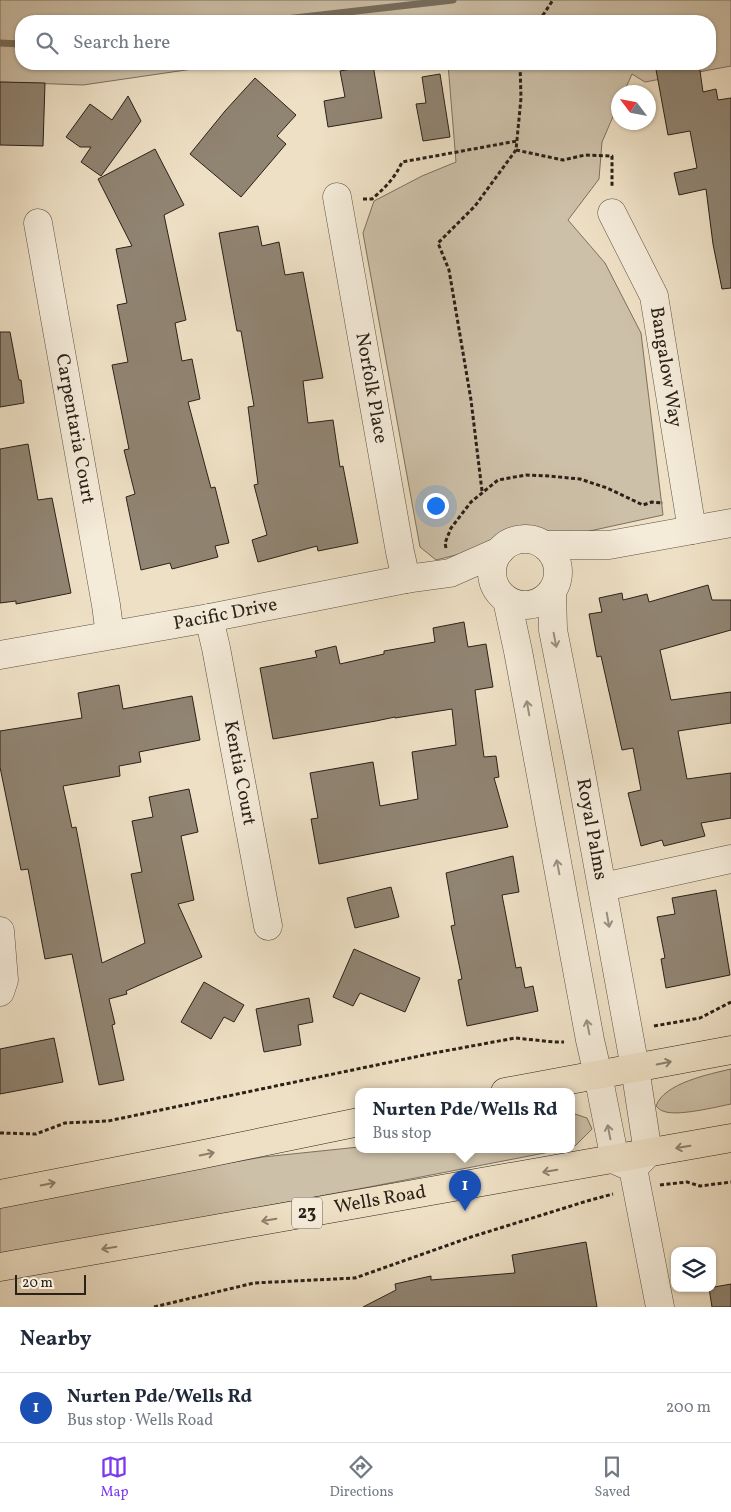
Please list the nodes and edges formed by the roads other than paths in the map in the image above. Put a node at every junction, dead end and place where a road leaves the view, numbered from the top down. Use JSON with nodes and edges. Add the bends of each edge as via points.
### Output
{"nodes":[{"id":1,"x":337,"y":196,"type":"road end"},
{"id":2,"x":612,"y":213,"type":"road end"},
{"id":3,"x":38,"y":223,"type":"dead end"},
{"id":4,"x":731,"y":523,"type":"edge"},
{"id":5,"x":692,"y":530,"type":"junction"},
{"id":6,"x":544,"y":545,"type":"junction"},
{"id":7,"x":609,"y":545,"type":"junction"},
{"id":8,"x":500,"y":551,"type":"junction"},
{"id":9,"x":450,"y":573,"type":"junction"},
{"id":10,"x":406,"y":579,"type":"junction"},
{"id":11,"x":555,"y":583,"type":"junction"},
{"id":12,"x":501,"y":594,"type":"junction"},
{"id":13,"x":209,"y":618,"type":"junction"},
{"id":14,"x":110,"y":635,"type":"junction"},
{"id":15,"x":0,"y":655,"type":"edge"},
{"id":16,"x":579,"y":762,"type":"junction"},
{"id":17,"x":540,"y":768,"type":"junction"},
{"id":18,"x":731,"y":859,"type":"edge"},
{"id":19,"x":602,"y":888,"type":"junction"},
{"id":20,"x":268,"y":926,"type":"dead end"},
{"id":21,"x":0,"y":932,"type":"edge"},
{"id":22,"x":0,"y":992,"type":"edge"},
{"id":23,"x":731,"y":1050,"type":"edge"},
{"id":24,"x":635,"y":1068,"type":"junction"},
{"id":25,"x":598,"y":1075,"type":"junction"},
{"id":26,"x":527,"y":1088,"type":"edge"},
{"id":27,"x":355,"y":1123,"type":"edge"},
{"id":28,"x":731,"y":1138,"type":"edge"},
{"id":29,"x":633,"y":1167,"type":"junction"},
{"id":30,"x":0,"y":1194,"type":"edge"},
{"id":31,"x":0,"y":1267,"type":"edge"},
{"id":32,"x":660,"y":1307,"type":"edge"}],
"edges":[{"from":1,"to":10,"type":"street","name":"Norfolk Place"},
{"from":2,"to":5,"type":"street","name":"Bangalow Way","via":[[654,296]]},
{"from":3,"to":14,"type":"street","name":"Carpentaria Court"},
{"from":4,"to":5,"type":"street"},
{"from":5,"to":7,"type":"street"},
{"from":6,"to":7,"type":"street"},
{"from":6,"to":8,"type":"street","via":[[535,540],[516,540]]},
{"from":6,"to":11,"type":"street","via":[[557,564]]},
{"from":7,"to":11,"type":"street"},
{"from":8,"to":9,"type":"street","name":"Pacific Drive"},
{"from":8,"to":12,"type":"street","via":[[492,568]]},
{"from":9,"to":10,"type":"street","name":"Pacific Drive"},
{"from":9,"to":12,"type":"street","name":"Pacific Drive"},
{"from":10,"to":13,"type":"street","name":"Pacific Drive"},
{"from":11,"to":12,"type":"street","via":[[536,603],[516,604]]},
{"from":11,"to":16,"type":"street","name":"Royal Palms","one_way":true,"via":[[553,630]]},
{"from":17,"to":12,"type":"street","one_way":true,"via":[[518,651]]},
{"from":13,"to":14,"type":"street","name":"Pacific Drive"},
{"from":13,"to":20,"type":"street","name":"Kentia Court"},
{"from":14,"to":15,"type":"street","name":"Pacific Drive"},
{"from":16,"to":17,"type":"street"},
{"from":16,"to":19,"type":"street","name":"Royal Palms"},
{"from":25,"to":17,"type":"street","one_way":true},
{"from":18,"to":19,"type":"street"},
{"from":19,"to":24,"type":"street","name":"Royal Palms","one_way":true},
{"from":21,"to":22,"type":"street","via":[[4,980]]},
{"from":24,"to":23,"type":"main road","one_way":true},
{"from":24,"to":25,"type":"main road"},
{"from":24,"to":29,"type":"street","name":"Royal Palms"},
{"from":25,"to":26,"type":"main road"},
{"from":29,"to":25,"type":"street","one_way":true},
{"from":30,"to":27,"type":"main road","one_way":true},
{"from":28,"to":29,"type":"main road","name":"Wells Road","number":"23","one_way":true},
{"from":29,"to":31,"type":"main road","name":"Wells Road","number":"23","one_way":true},
{"from":29,"to":32,"type":"street"}]}
